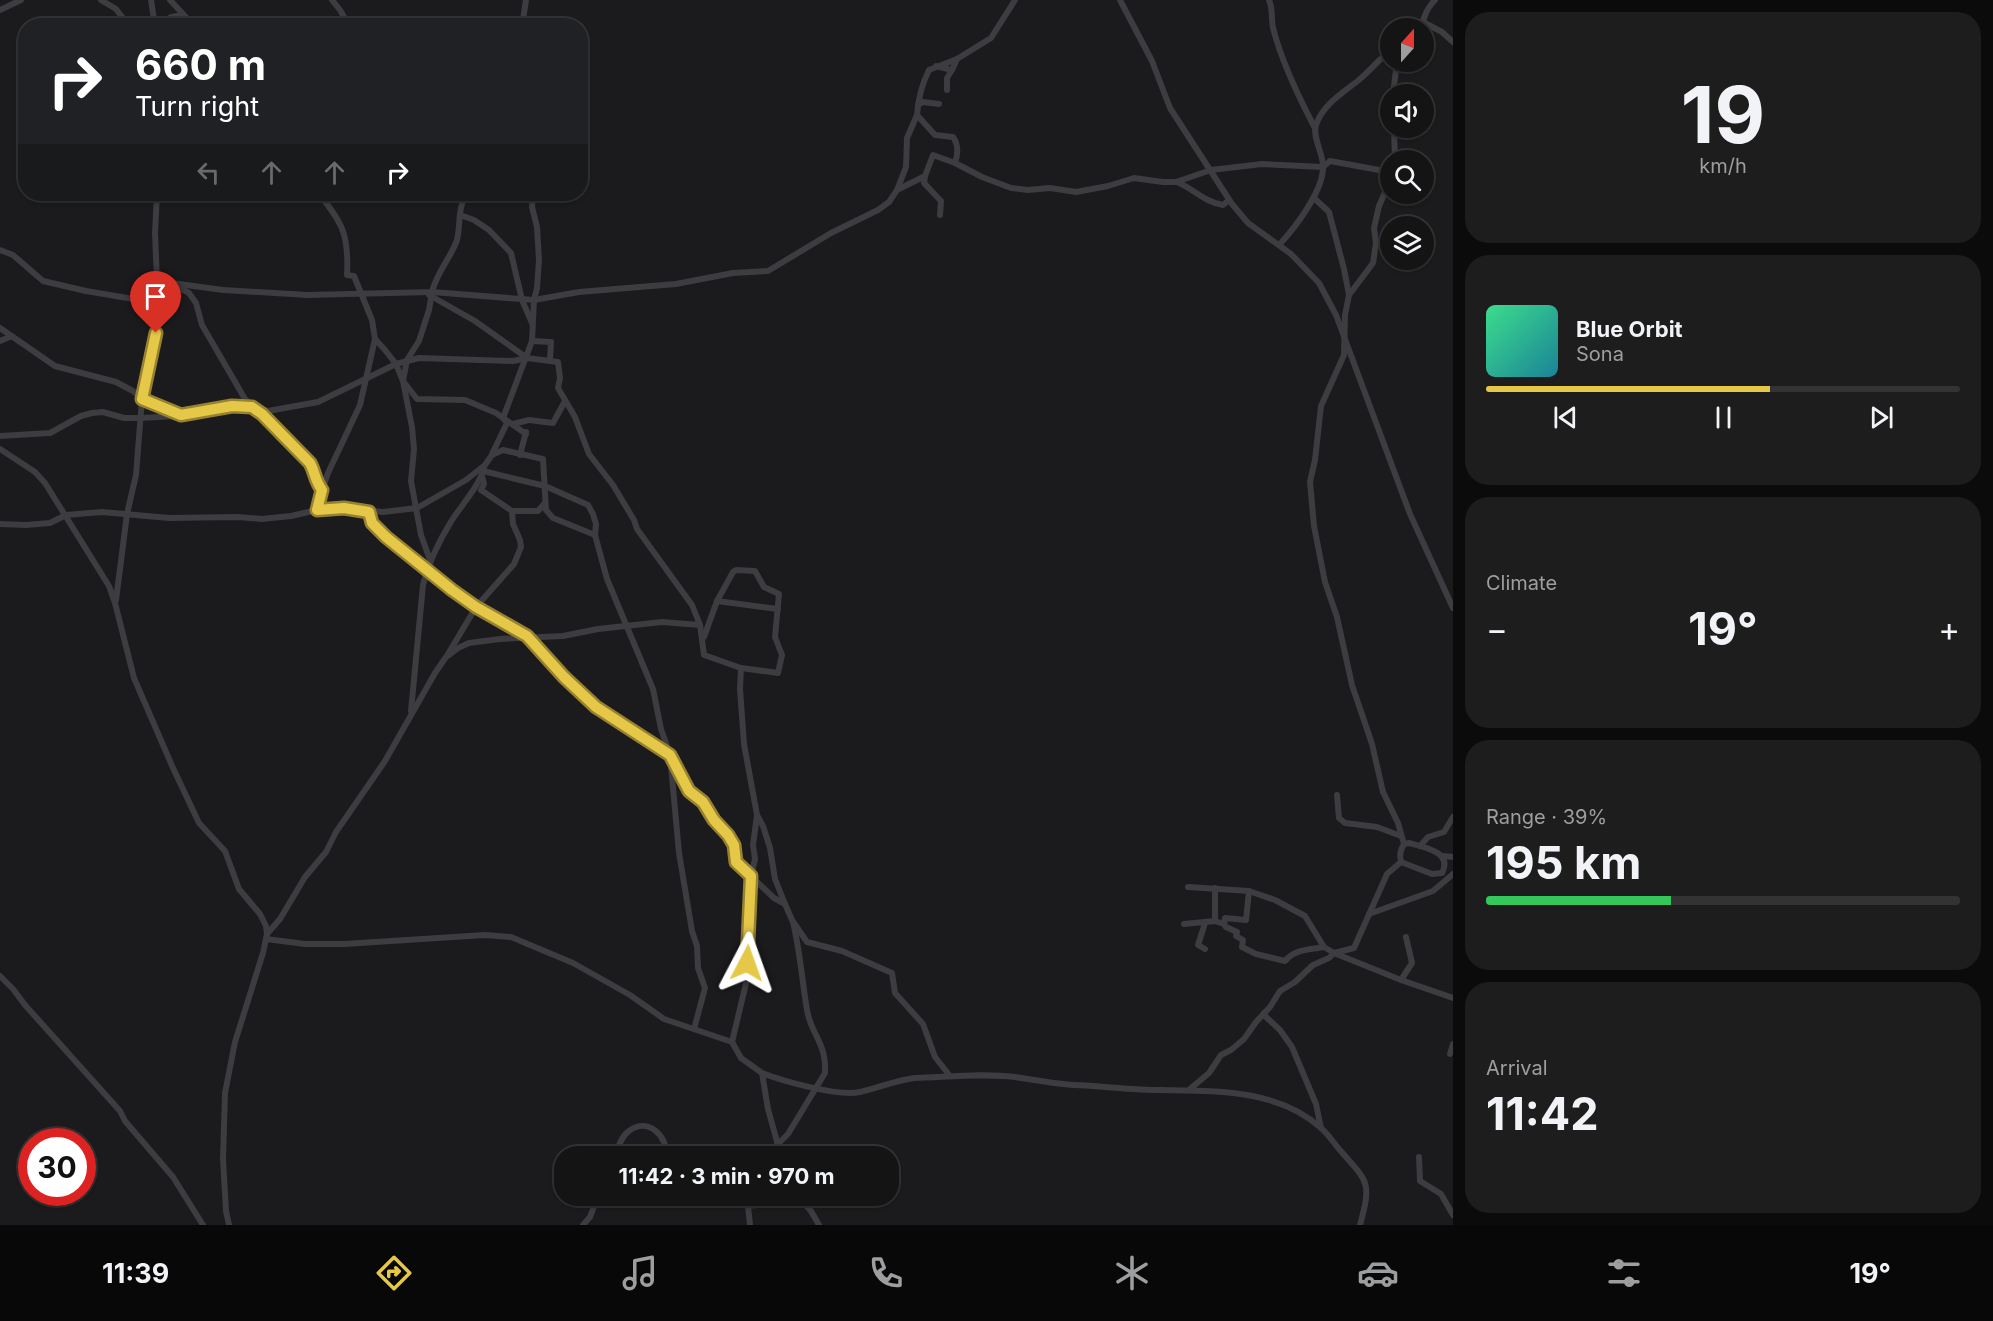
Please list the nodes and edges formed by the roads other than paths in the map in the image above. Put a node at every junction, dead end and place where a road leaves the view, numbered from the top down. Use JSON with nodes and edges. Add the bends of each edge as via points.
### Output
{"nodes":[{"id":1,"x":21,"y":0,"type":"edge"},
{"id":2,"x":101,"y":0,"type":"edge"},
{"id":3,"x":151,"y":0,"type":"edge"},
{"id":4,"x":171,"y":0,"type":"edge"},
{"id":5,"x":332,"y":0,"type":"edge"},
{"id":6,"x":526,"y":0,"type":"edge"},
{"id":7,"x":1015,"y":0,"type":"edge"},
{"id":8,"x":1120,"y":0,"type":"edge"},
{"id":9,"x":1269,"y":0,"type":"edge"},
{"id":10,"x":1436,"y":0,"type":"edge"},
{"id":11,"x":8,"y":3,"type":"edge"},
{"id":12,"x":0,"y":10,"type":"edge"},
{"id":13,"x":183,"y":15,"type":"junction"},
{"id":14,"x":123,"y":18,"type":"edge"},
{"id":15,"x":154,"y":18,"type":"edge"},
{"id":16,"x":169,"y":18,"type":"edge"},
{"id":17,"x":186,"y":18,"type":"edge"},
{"id":18,"x":344,"y":18,"type":"edge"},
{"id":19,"x":523,"y":18,"type":"edge"},
{"id":20,"x":1424,"y":18,"type":"edge"},
{"id":21,"x":1434,"y":28,"type":"edge"},
{"id":22,"x":1453,"y":42,"type":"edge"},
{"id":23,"x":957,"y":59,"type":"junction"},
{"id":24,"x":1380,"y":60,"type":"edge"},
{"id":25,"x":939,"y":67,"type":"junction"},
{"id":26,"x":952,"y":70,"type":"junction"},
{"id":27,"x":947,"y":78,"type":"junction"},
{"id":28,"x":947,"y":90,"type":"dead end"},
{"id":29,"x":920,"y":102,"type":"junction"},
{"id":30,"x":939,"y":104,"type":"dead end"},
{"id":31,"x":917,"y":115,"type":"junction"},
{"id":32,"x":1315,"y":128,"type":"junction"},
{"id":33,"x":955,"y":163,"type":"junction"},
{"id":34,"x":906,"y":167,"type":"junction"},
{"id":35,"x":1323,"y":167,"type":"junction"},
{"id":36,"x":1210,"y":170,"type":"junction"},
{"id":37,"x":1380,"y":170,"type":"edge"},
{"id":38,"x":916,"y":180,"type":"junction"},
{"id":39,"x":925,"y":180,"type":"junction"},
{"id":40,"x":1176,"y":182,"type":"junction"},
{"id":41,"x":897,"y":190,"type":"junction"},
{"id":42,"x":1314,"y":198,"type":"junction"},
{"id":43,"x":1229,"y":200,"type":"junction"},
{"id":44,"x":157,"y":201,"type":"edge"},
{"id":45,"x":324,"y":201,"type":"edge"},
{"id":46,"x":461,"y":201,"type":"edge"},
{"id":47,"x":464,"y":201,"type":"edge"},
{"id":48,"x":532,"y":201,"type":"edge"},
{"id":49,"x":462,"y":204,"type":"junction"},
{"id":50,"x":1380,"y":204,"type":"edge"},
{"id":51,"x":460,"y":215,"type":"junction"},
{"id":52,"x":940,"y":215,"type":"dead end"},
{"id":53,"x":1279,"y":245,"type":"junction"},
{"id":54,"x":0,"y":250,"type":"edge"},
{"id":55,"x":157,"y":281,"type":"junction"},
{"id":56,"x":169,"y":282,"type":"junction"},
{"id":57,"x":360,"y":294,"type":"junction"},
{"id":58,"x":429,"y":294,"type":"junction"},
{"id":59,"x":1349,"y":295,"type":"junction"},
{"id":60,"x":522,"y":300,"type":"junction"},
{"id":61,"x":534,"y":300,"type":"junction"},
{"id":62,"x":157,"y":303,"type":"junction"},
{"id":63,"x":532,"y":324,"type":"junction"},
{"id":64,"x":0,"y":328,"type":"edge"},
{"id":65,"x":12,"y":336,"type":"junction"},
{"id":66,"x":375,"y":339,"type":"junction"},
{"id":67,"x":1345,"y":339,"type":"junction"},
{"id":68,"x":0,"y":341,"type":"edge"},
{"id":69,"x":532,"y":341,"type":"junction"},
{"id":70,"x":527,"y":358,"type":"junction"},
{"id":71,"x":407,"y":360,"type":"junction"},
{"id":72,"x":550,"y":360,"type":"junction"},
{"id":73,"x":396,"y":364,"type":"junction"},
{"id":74,"x":365,"y":379,"type":"junction"},
{"id":75,"x":403,"y":381,"type":"junction"},
{"id":76,"x":142,"y":399,"type":"junction"},
{"id":77,"x":565,"y":401,"type":"junction"},
{"id":78,"x":252,"y":407,"type":"junction"},
{"id":79,"x":181,"y":415,"type":"junction"},
{"id":80,"x":141,"y":418,"type":"junction"},
{"id":81,"x":508,"y":422,"type":"junction"},
{"id":82,"x":526,"y":422,"type":"junction"},
{"id":83,"x":526,"y":434,"type":"junction"},
{"id":84,"x":0,"y":436,"type":"edge"},
{"id":85,"x":0,"y":449,"type":"edge"},
{"id":86,"x":520,"y":455,"type":"junction"},
{"id":87,"x":483,"y":470,"type":"junction"},
{"id":88,"x":545,"y":486,"type":"junction"},
{"id":89,"x":322,"y":490,"type":"junction"},
{"id":90,"x":545,"y":503,"type":"junction"},
{"id":91,"x":417,"y":508,"type":"junction"},
{"id":92,"x":317,"y":510,"type":"junction"},
{"id":93,"x":512,"y":511,"type":"junction"},
{"id":94,"x":369,"y":512,"type":"junction"},
{"id":95,"x":127,"y":514,"type":"junction"},
{"id":96,"x":66,"y":515,"type":"junction"},
{"id":97,"x":0,"y":524,"type":"edge"},
{"id":98,"x":595,"y":535,"type":"junction"},
{"id":99,"x":430,"y":560,"type":"junction"},
{"id":100,"x":427,"y":568,"type":"junction"},
{"id":101,"x":717,"y":601,"type":"junction"},
{"id":102,"x":115,"y":603,"type":"junction"},
{"id":103,"x":476,"y":607,"type":"junction"},
{"id":104,"x":1453,"y":608,"type":"edge"},
{"id":105,"x":778,"y":609,"type":"junction"},
{"id":106,"x":700,"y":625,"type":"junction"},
{"id":107,"x":628,"y":627,"type":"junction"},
{"id":108,"x":527,"y":636,"type":"junction"},
{"id":109,"x":704,"y":639,"type":"junction"},
{"id":110,"x":446,"y":657,"type":"junction"},
{"id":111,"x":741,"y":668,"type":"junction"},
{"id":112,"x":409,"y":717,"type":"junction"},
{"id":113,"x":670,"y":755,"type":"junction"},
{"id":114,"x":1337,"y":795,"type":"dead end"},
{"id":115,"x":757,"y":815,"type":"junction"},
{"id":116,"x":1453,"y":817,"type":"edge"},
{"id":117,"x":1401,"y":836,"type":"junction"},
{"id":118,"x":1404,"y":844,"type":"junction"},
{"id":119,"x":1420,"y":846,"type":"junction"},
{"id":120,"x":1444,"y":856,"type":"junction"},
{"id":121,"x":1453,"y":857,"type":"edge"},
{"id":122,"x":1401,"y":862,"type":"junction"},
{"id":123,"x":1453,"y":874,"type":"edge"},
{"id":124,"x":751,"y":876,"type":"junction"},
{"id":125,"x":1188,"y":887,"type":"dead end"},
{"id":126,"x":1215,"y":888,"type":"junction"},
{"id":127,"x":1249,"y":891,"type":"junction"},
{"id":128,"x":785,"y":904,"type":"junction"},
{"id":129,"x":1369,"y":914,"type":"junction"},
{"id":130,"x":792,"y":920,"type":"junction"},
{"id":131,"x":1215,"y":921,"type":"junction"},
{"id":132,"x":1205,"y":923,"type":"junction"},
{"id":133,"x":1184,"y":924,"type":"dead end"},
{"id":134,"x":1224,"y":924,"type":"junction"},
{"id":135,"x":266,"y":937,"type":"junction"},
{"id":136,"x":1406,"y":937,"type":"dead end"},
{"id":137,"x":1324,"y":947,"type":"junction"},
{"id":138,"x":1205,"y":948,"type":"dead end"},
{"id":139,"x":1334,"y":953,"type":"junction"},
{"id":140,"x":0,"y":976,"type":"edge"},
{"id":141,"x":1401,"y":980,"type":"junction"},
{"id":142,"x":1453,"y":998,"type":"edge"},
{"id":143,"x":1264,"y":1013,"type":"junction"},
{"id":144,"x":694,"y":1029,"type":"junction"},
{"id":145,"x":732,"y":1042,"type":"junction"},
{"id":146,"x":1453,"y":1044,"type":"edge"},
{"id":147,"x":1449,"y":1053,"type":"dead end"},
{"id":148,"x":762,"y":1073,"type":"junction"},
{"id":149,"x":950,"y":1076,"type":"junction"},
{"id":150,"x":815,"y":1088,"type":"junction"},
{"id":151,"x":1190,"y":1089,"type":"junction"},
{"id":152,"x":1321,"y":1128,"type":"junction"},
{"id":153,"x":777,"y":1144,"type":"joint"},
{"id":154,"x":621,"y":1146,"type":"edge"},
{"id":155,"x":666,"y":1146,"type":"edge"},
{"id":156,"x":1419,"y":1157,"type":"dead end"},
{"id":157,"x":594,"y":1206,"type":"edge"},
{"id":158,"x":748,"y":1206,"type":"edge"},
{"id":159,"x":807,"y":1206,"type":"edge"},
{"id":160,"x":1453,"y":1215,"type":"edge"},
{"id":161,"x":203,"y":1225,"type":"edge"},
{"id":162,"x":229,"y":1225,"type":"edge"},
{"id":163,"x":583,"y":1225,"type":"edge"},
{"id":164,"x":750,"y":1225,"type":"edge"},
{"id":165,"x":819,"y":1225,"type":"edge"},
{"id":166,"x":1360,"y":1225,"type":"edge"}],
"edges":[{"from":1,"to":11,"type":"street"},
{"from":2,"to":14,"type":"street"},
{"from":3,"to":15,"type":"street"},
{"from":4,"to":13,"type":"street"},
{"from":5,"to":18,"type":"street"},
{"from":6,"to":19,"type":"street"},
{"from":7,"to":23,"type":"street","via":[[991,38]]},
{"from":8,"to":36,"type":"street","via":[[1152,61],[1170,108]]},
{"from":9,"to":32,"type":"street","via":[[1291,81]]},
{"from":10,"to":20,"type":"street"},
{"from":11,"to":12,"type":"street"},
{"from":13,"to":16,"type":"street"},
{"from":13,"to":17,"type":"street"},
{"from":21,"to":22,"type":"street"},
{"from":23,"to":25,"type":"street"},
{"from":23,"to":26,"type":"street"},
{"from":24,"to":32,"type":"street","via":[[1330,104]]},
{"from":25,"to":26,"type":"street"},
{"from":25,"to":27,"type":"street"},
{"from":25,"to":29,"type":"street","via":[[929,70]]},
{"from":26,"to":27,"type":"street"},
{"from":27,"to":28,"type":"street"},
{"from":29,"to":30,"type":"street"},
{"from":29,"to":31,"type":"street"},
{"from":31,"to":33,"type":"street","via":[[935,135],[953,137],[958,154]]},
{"from":31,"to":34,"type":"street","via":[[907,138]]},
{"from":32,"to":35,"type":"street"},
{"from":33,"to":39,"type":"street","via":[[933,155]]},
{"from":33,"to":40,"type":"street","via":[[1011,188],[1028,190],[1084,191],[1134,178]]},
{"from":34,"to":38,"type":"street","via":[[908,175]]},
{"from":34,"to":41,"type":"street"},
{"from":35,"to":36,"type":"street","via":[[1262,164]]},
{"from":35,"to":37,"type":"street","via":[[1330,161]]},
{"from":35,"to":42,"type":"street"},
{"from":36,"to":40,"type":"street"},
{"from":36,"to":43,"type":"street"},
{"from":38,"to":39,"type":"street"},
{"from":38,"to":41,"type":"street"},
{"from":39,"to":52,"type":"street","via":[[940,198]]},
{"from":40,"to":43,"type":"street","via":[[1212,203],[1223,205]]},
{"from":41,"to":61,"type":"street","via":[[878,210],[768,271]]},
{"from":42,"to":53,"type":"street"},
{"from":42,"to":59,"type":"street","via":[[1329,212]]},
{"from":43,"to":53,"type":"street","via":[[1248,223]]},
{"from":44,"to":55,"type":"street"},
{"from":45,"to":57,"type":"street","via":[[346,238],[347,275],[354,276]]},
{"from":46,"to":49,"type":"street"},
{"from":47,"to":49,"type":"street"},
{"from":48,"to":61,"type":"street","via":[[539,260]]},
{"from":49,"to":51,"type":"street"},
{"from":50,"to":59,"type":"street","via":[[1374,228],[1373,263]]},
{"from":51,"to":58,"type":"street","via":[[453,251]]},
{"from":51,"to":60,"type":"street","via":[[489,230],[511,253]]},
{"from":53,"to":67,"type":"street","via":[[1319,283]]},
{"from":54,"to":62,"type":"street","via":[[13,255],[43,281]]},
{"from":55,"to":56,"type":"street"},
{"from":55,"to":62,"type":"street"},
{"from":56,"to":57,"type":"street","via":[[233,291]]},
{"from":56,"to":78,"type":"street","via":[[189,293],[196,303],[202,325]]},
{"from":57,"to":58,"type":"street"},
{"from":57,"to":66,"type":"street","via":[[372,320]]},
{"from":58,"to":60,"type":"street"},
{"from":58,"to":70,"type":"street"},
{"from":58,"to":71,"type":"street","via":[[429,310],[419,341]]},
{"from":59,"to":67,"type":"street"},
{"from":60,"to":61,"type":"street"},
{"from":60,"to":63,"type":"street"},
{"from":61,"to":63,"type":"street"},
{"from":62,"to":76,"type":"street","via":[[156,333]]},
{"from":63,"to":69,"type":"street"},
{"from":64,"to":65,"type":"street"},
{"from":65,"to":68,"type":"street"},
{"from":65,"to":76,"type":"street","via":[[55,366],[116,382]]},
{"from":66,"to":73,"type":"street"},
{"from":66,"to":74,"type":"street"},
{"from":67,"to":104,"type":"street","via":[[1410,514]]},
{"from":67,"to":117,"type":"street","via":[[1344,355],[1321,406],[1310,482],[1314,526],[1352,685],[1383,792]]},
{"from":69,"to":70,"type":"street"},
{"from":69,"to":72,"type":"street","via":[[551,342]]},
{"from":70,"to":71,"type":"street"},
{"from":70,"to":72,"type":"street"},
{"from":70,"to":81,"type":"street"},
{"from":71,"to":73,"type":"street"},
{"from":71,"to":75,"type":"street"},
{"from":72,"to":77,"type":"street","via":[[559,364],[558,388]]},
{"from":73,"to":74,"type":"street"},
{"from":73,"to":75,"type":"street"},
{"from":74,"to":78,"type":"street","via":[[318,402],[268,411]]},
{"from":74,"to":89,"type":"street","via":[[360,405]]},
{"from":75,"to":81,"type":"street","via":[[417,399],[465,400]]},
{"from":75,"to":91,"type":"street","via":[[412,427],[411,481]]},
{"from":76,"to":79,"type":"street"},
{"from":76,"to":80,"type":"street"},
{"from":77,"to":82,"type":"street","via":[[554,422]]},
{"from":77,"to":106,"type":"street","via":[[589,453],[692,605]]},
{"from":78,"to":79,"type":"street","via":[[232,406]]},
{"from":78,"to":89,"type":"street","via":[[310,463]]},
{"from":79,"to":80,"type":"street"},
{"from":80,"to":84,"type":"street","via":[[92,413],[50,434]]},
{"from":80,"to":95,"type":"street","via":[[135,485]]},
{"from":81,"to":82,"type":"street"},
{"from":81,"to":83,"type":"street"},
{"from":81,"to":87,"type":"street"},
{"from":82,"to":83,"type":"street"},
{"from":83,"to":86,"type":"street"},
{"from":85,"to":96,"type":"street","via":[[35,471]]},
{"from":86,"to":87,"type":"street","via":[[503,450],[492,455]]},
{"from":86,"to":88,"type":"street","via":[[543,459]]},
{"from":87,"to":88,"type":"street"},
{"from":87,"to":91,"type":"street"},
{"from":87,"to":93,"type":"street","via":[[481,490]]},
{"from":87,"to":99,"type":"street"},
{"from":88,"to":90,"type":"street"},
{"from":88,"to":98,"type":"street","via":[[588,505],[596,524]]},
{"from":89,"to":92,"type":"street"},
{"from":90,"to":93,"type":"street","via":[[538,511]]},
{"from":90,"to":98,"type":"street","via":[[553,518]]},
{"from":91,"to":94,"type":"street"},
{"from":91,"to":99,"type":"street"},
{"from":92,"to":94,"type":"street","via":[[344,508]]},
{"from":92,"to":95,"type":"street","via":[[262,519]]},
{"from":93,"to":103,"type":"street","via":[[520,540],[514,564]]},
{"from":94,"to":100,"type":"street","via":[[372,523],[386,537]]},
{"from":95,"to":96,"type":"street"},
{"from":95,"to":102,"type":"street"},
{"from":96,"to":97,"type":"street","via":[[50,523]]},
{"from":96,"to":102,"type":"street","via":[[109,586]]},
{"from":98,"to":107,"type":"street","via":[[607,579]]},
{"from":99,"to":100,"type":"street"},
{"from":100,"to":103,"type":"street"},
{"from":100,"to":112,"type":"street"},
{"from":101,"to":105,"type":"street"},
{"from":101,"to":105,"type":"street","via":[[734,570],[752,570],[764,587],[778,594]]},
{"from":101,"to":109,"type":"street"},
{"from":102,"to":135,"type":"street","via":[[134,678],[173,768],[199,823],[225,850],[239,889],[266,926]]},
{"from":103,"to":108,"type":"street"},
{"from":103,"to":110,"type":"street"},
{"from":105,"to":111,"type":"street","via":[[775,637],[782,655],[778,673]]},
{"from":106,"to":107,"type":"street","via":[[662,622]]},
{"from":106,"to":109,"type":"street"},
{"from":107,"to":108,"type":"street","via":[[563,636]]},
{"from":107,"to":113,"type":"street","via":[[653,689]]},
{"from":108,"to":110,"type":"street","via":[[469,643]]},
{"from":108,"to":113,"type":"street","via":[[596,707]]},
{"from":109,"to":111,"type":"street","via":[[704,655]]},
{"from":110,"to":112,"type":"street"},
{"from":111,"to":115,"type":"street","via":[[744,744]]},
{"from":112,"to":135,"type":"street","via":[[326,852]]},
{"from":113,"to":124,"type":"street","via":[[689,791],[703,802],[728,835],[736,862]]},
{"from":113,"to":144,"type":"street","via":[[679,853],[698,968],[705,988]]},
{"from":114,"to":117,"type":"street","via":[[1339,818],[1345,823],[1377,827]]},
{"from":115,"to":124,"type":"street"},
{"from":115,"to":128,"type":"street"},
{"from":116,"to":119,"type":"street","via":[[1444,832],[1428,837]]},
{"from":117,"to":118,"type":"street"},
{"from":118,"to":119,"type":"street"},
{"from":118,"to":122,"type":"street"},
{"from":119,"to":120,"type":"street"},
{"from":120,"to":121,"type":"street"},
{"from":120,"to":122,"type":"street","via":[[1447,861],[1442,873],[1432,874]]},
{"from":122,"to":129,"type":"street","via":[[1387,874]]},
{"from":123,"to":129,"type":"street","via":[[1433,891]]},
{"from":124,"to":128,"type":"street"},
{"from":124,"to":145,"type":"street","via":[[747,963],[754,972],[748,975]]},
{"from":125,"to":126,"type":"street"},
{"from":126,"to":127,"type":"street"},
{"from":126,"to":131,"type":"street"},
{"from":127,"to":134,"type":"street","via":[[1246,920],[1226,918]]},
{"from":127,"to":137,"type":"street","via":[[1305,916]]},
{"from":128,"to":130,"type":"street"},
{"from":129,"to":139,"type":"street","via":[[1354,948]]},
{"from":130,"to":149,"type":"street","via":[[807,942],[843,951],[892,974],[895,993],[923,1024],[935,1057]]},
{"from":130,"to":150,"type":"street","via":[[800,950],[807,1012],[825,1061],[825,1072]]},
{"from":131,"to":132,"type":"street"},
{"from":131,"to":134,"type":"street"},
{"from":132,"to":133,"type":"street"},
{"from":132,"to":138,"type":"street","via":[[1197,945]]},
{"from":134,"to":137,"type":"street","via":[[1237,932],[1236,936],[1243,940],[1242,947],[1265,957],[1285,961],[1299,950]]},
{"from":135,"to":144,"type":"street","via":[[305,944],[344,944],[485,935],[511,937],[573,963],[664,1019]]},
{"from":135,"to":162,"type":"street","via":[[235,1042],[225,1093],[223,1159]]},
{"from":136,"to":141,"type":"street","via":[[1412,963]]},
{"from":137,"to":139,"type":"street"},
{"from":139,"to":141,"type":"street"},
{"from":139,"to":143,"type":"street","via":[[1280,991]]},
{"from":140,"to":161,"type":"street","via":[[120,1111],[172,1177]]},
{"from":141,"to":142,"type":"street"},
{"from":143,"to":151,"type":"street","via":[[1244,1039],[1221,1055],[1209,1073]]},
{"from":143,"to":152,"type":"street","via":[[1292,1047],[1316,1104]]},
{"from":144,"to":145,"type":"street"},
{"from":145,"to":148,"type":"street","via":[[741,1058]]},
{"from":146,"to":147,"type":"street"},
{"from":148,"to":150,"type":"street"},
{"from":148,"to":153,"type":"street"},
{"from":149,"to":150,"type":"street","via":[[901,1080],[858,1093]]},
{"from":149,"to":151,"type":"street"},
{"from":150,"to":153,"type":"street","via":[[788,1134]]},
{"from":151,"to":152,"type":"street","via":[[1267,1099],[1287,1106]]},
{"from":152,"to":166,"type":"street","via":[[1363,1176],[1367,1188]]},
{"from":154,"to":155,"type":"street","via":[[629,1131],[642,1128],[658,1131]]},
{"from":156,"to":160,"type":"street","via":[[1420,1181],[1441,1194]]},
{"from":157,"to":163,"type":"street"},
{"from":158,"to":164,"type":"street"},
{"from":159,"to":165,"type":"street"}]}
